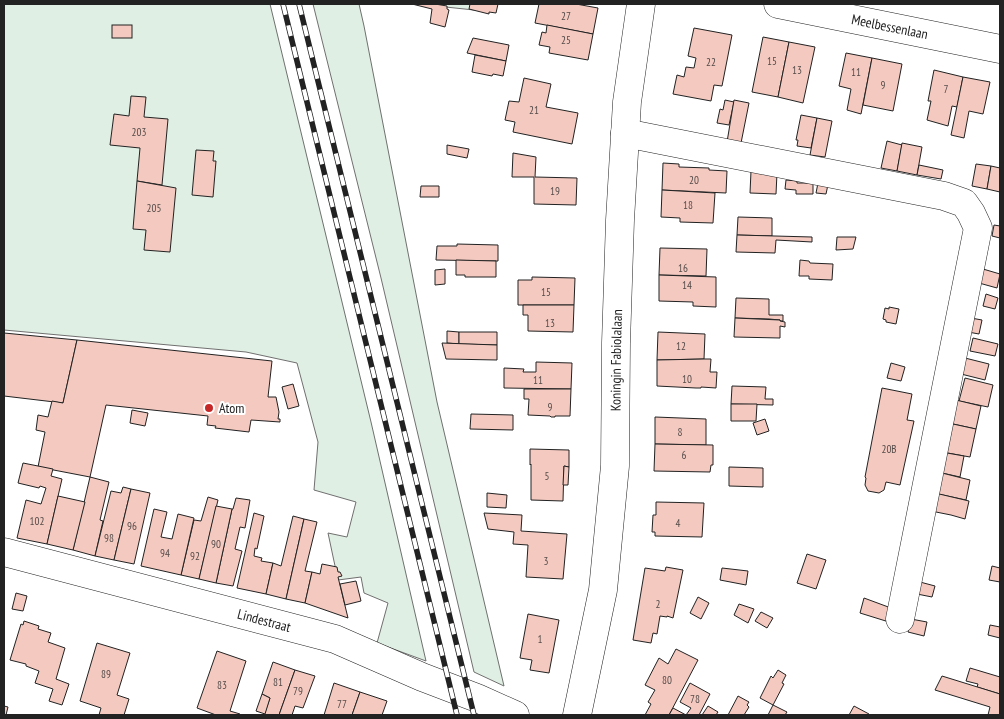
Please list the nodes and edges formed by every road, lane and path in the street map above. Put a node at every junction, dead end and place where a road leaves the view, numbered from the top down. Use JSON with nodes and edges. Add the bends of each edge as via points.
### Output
{"nodes":[{"id":1,"x":641,"y":4,"type":"edge"},
{"id":2,"x":778,"y":4,"type":"edge"},
{"id":3,"x":1000,"y":49,"type":"edge"},
{"id":4,"x":625,"y":133,"type":"junction"},
{"id":5,"x":4,"y":552,"type":"edge"},
{"id":6,"x":900,"y":619,"type":"dead end"},
{"id":7,"x":515,"y":715,"type":"edge"},
{"id":8,"x":578,"y":715,"type":"edge"}],
"edges":[{"from":1,"to":4,"type":"street","name":"Koningin Fabiolalaan","via":[[626,102]]},
{"from":2,"to":3,"type":"street","name":"Meelbessenlaan"},
{"from":4,"to":6,"type":"street","via":[[944,196],[964,203],[971,213],[978,228]]},
{"from":4,"to":8,"type":"street","name":"Koningin Fabiolalaan","via":[[616,343],[615,466],[603,590]]},
{"from":5,"to":7,"type":"street","name":"Lindestraat","via":[[334,639]]}]}
